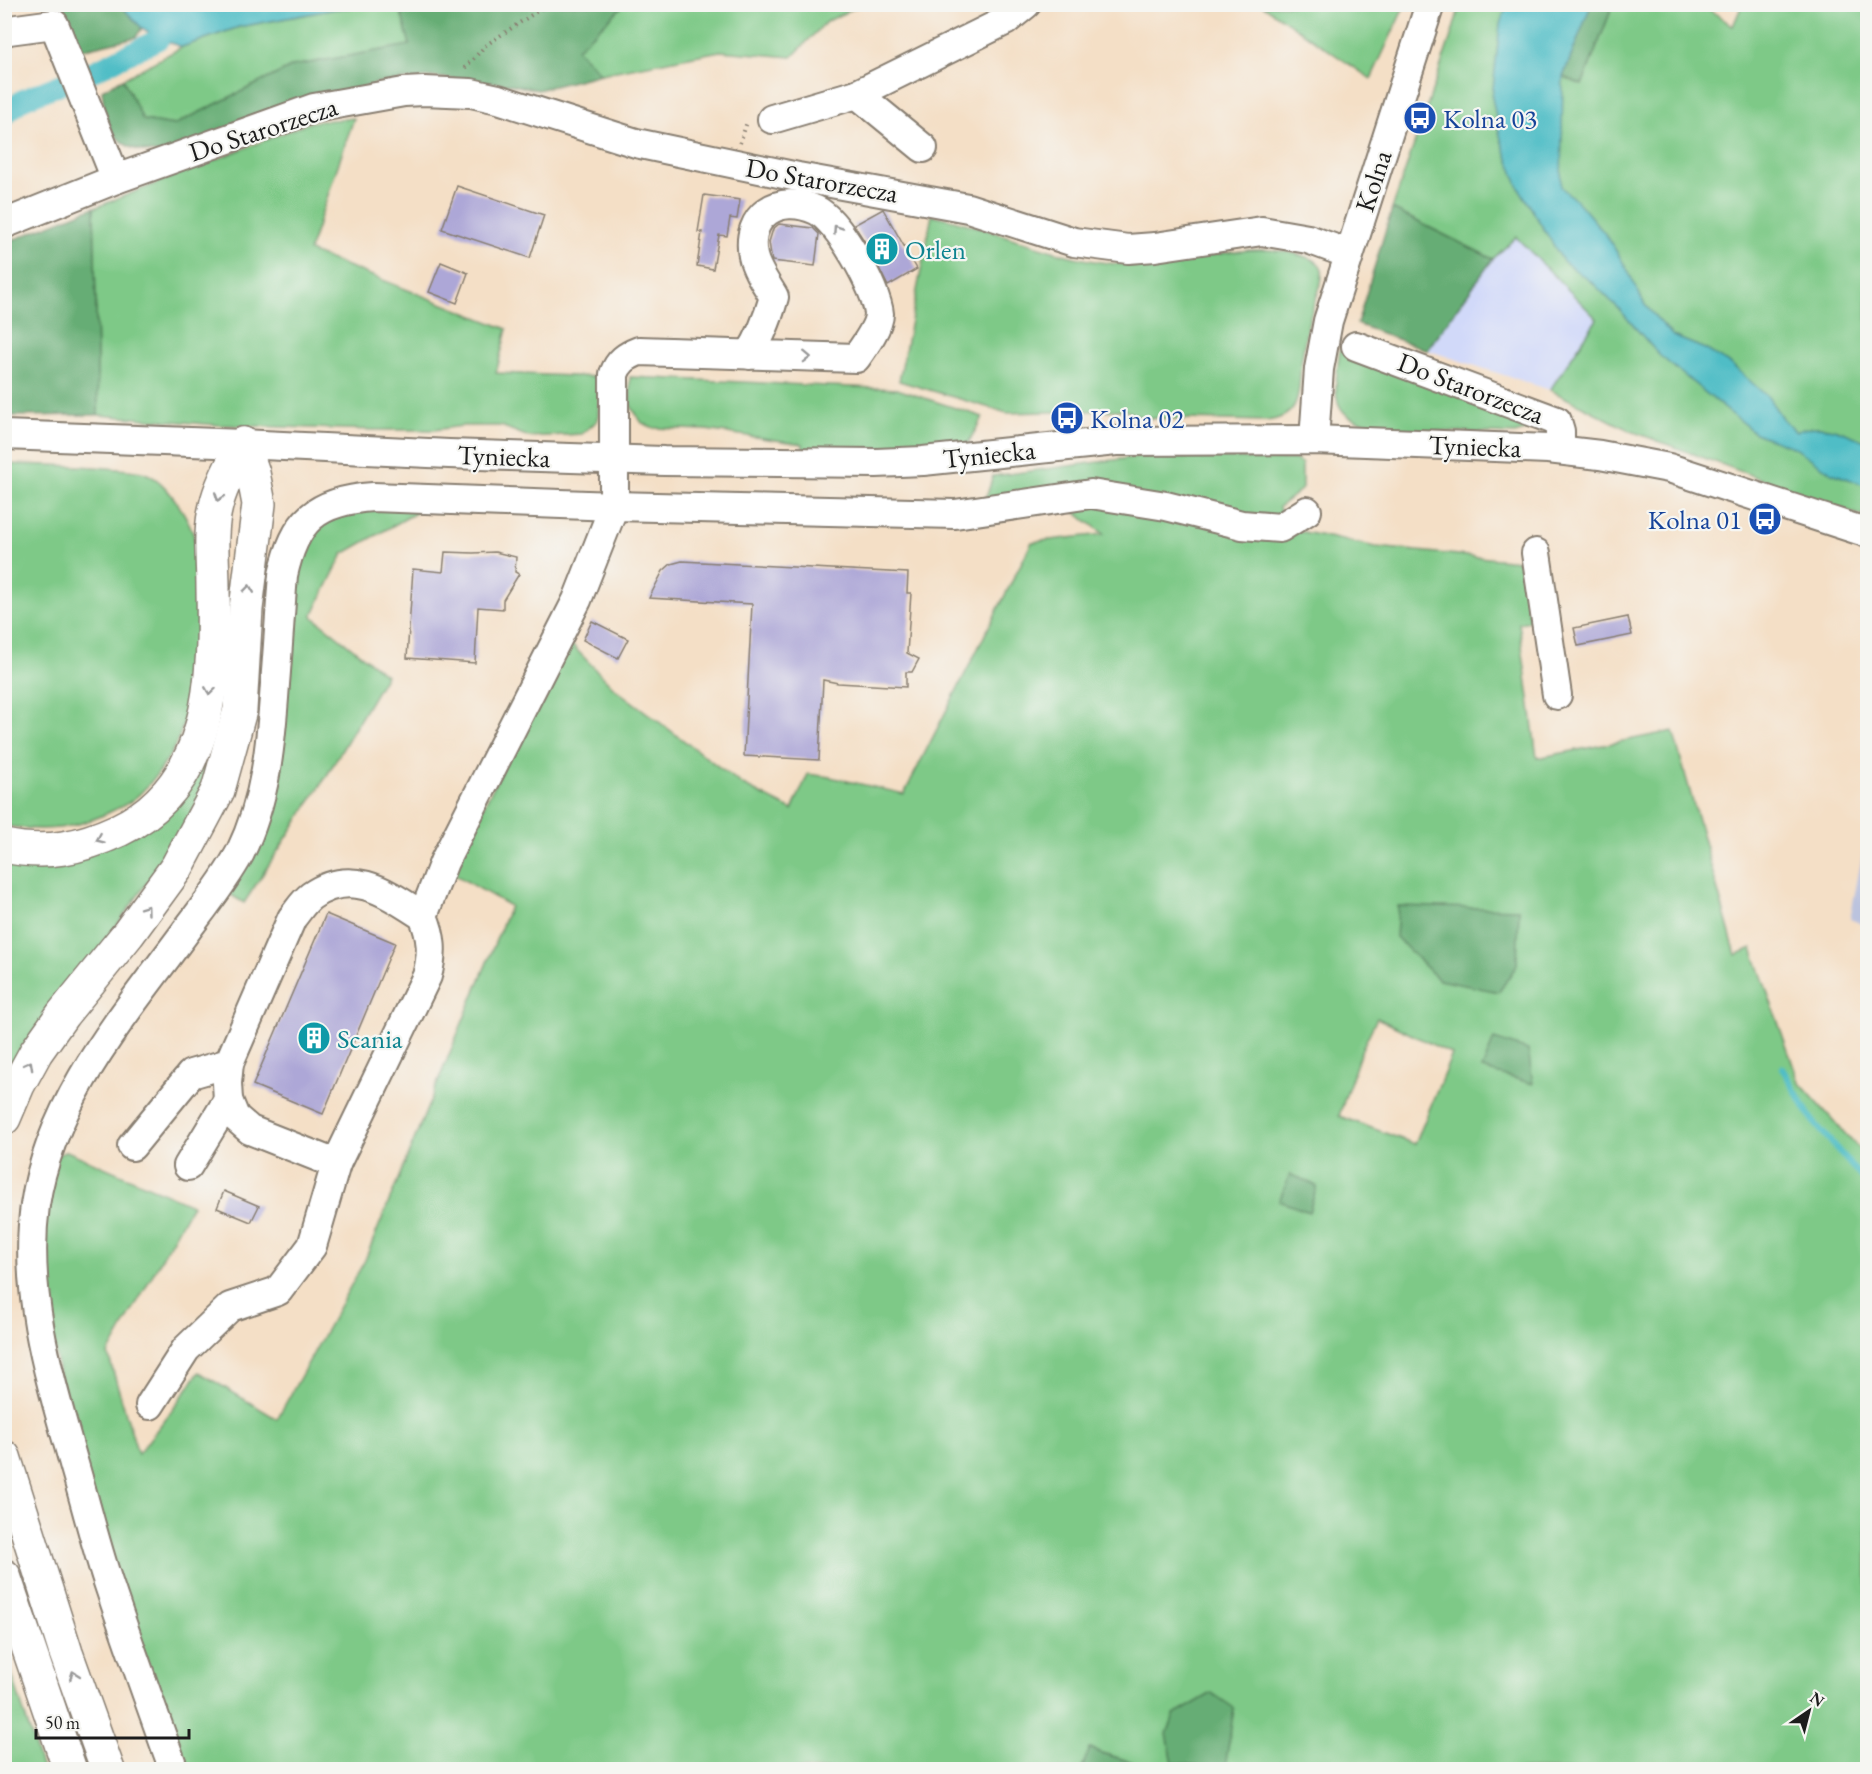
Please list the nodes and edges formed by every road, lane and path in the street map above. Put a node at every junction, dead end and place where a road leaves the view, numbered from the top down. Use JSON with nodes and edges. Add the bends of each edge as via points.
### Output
{"nodes":[{"id":1,"x":548,"y":4,"type":"edge"},
{"id":2,"x":1026,"y":4,"type":"edge"},
{"id":3,"x":1430,"y":4,"type":"edge"},
{"id":4,"x":51,"y":14,"type":"edge"},
{"id":5,"x":4,"y":32,"type":"edge"},
{"id":6,"x":445,"y":91,"type":"junction"},
{"id":7,"x":856,"y":94,"type":"junction"},
{"id":8,"x":760,"y":120,"type":"joint"},
{"id":9,"x":923,"y":148,"type":"dead end"},
{"id":10,"x":737,"y":152,"type":"dead end"},
{"id":11,"x":116,"y":179,"type":"junction"},
{"id":12,"x":795,"y":190,"type":"junction"},
{"id":13,"x":4,"y":224,"type":"edge"},
{"id":14,"x":1349,"y":254,"type":"junction"},
{"id":15,"x":1356,"y":345,"type":"dead end"},
{"id":16,"x":749,"y":354,"type":"junction"},
{"id":17,"x":4,"y":435,"type":"edge"},
{"id":18,"x":1314,"y":440,"type":"junction"},
{"id":19,"x":243,"y":444,"type":"junction"},
{"id":20,"x":1560,"y":450,"type":"junction"},
{"id":21,"x":614,"y":460,"type":"junction"},
{"id":22,"x":614,"y":506,"type":"junction"},
{"id":23,"x":1307,"y":511,"type":"dead end"},
{"id":24,"x":1868,"y":533,"type":"edge"},
{"id":25,"x":1536,"y":553,"type":"dead end"},
{"id":26,"x":1557,"y":695,"type":"dead end"},
{"id":27,"x":4,"y":846,"type":"edge"},
{"id":28,"x":423,"y":916,"type":"junction"},
{"id":29,"x":229,"y":1063,"type":"junction"},
{"id":30,"x":228,"y":1100,"type":"junction"},
{"id":31,"x":4,"y":1118,"type":"edge"},
{"id":32,"x":132,"y":1146,"type":"dead end"},
{"id":33,"x":336,"y":1164,"type":"junction"},
{"id":34,"x":188,"y":1167,"type":"dead end"},
{"id":35,"x":150,"y":1405,"type":"dead end"},
{"id":36,"x":4,"y":1457,"type":"edge"},
{"id":37,"x":4,"y":1576,"type":"edge"},
{"id":38,"x":70,"y":1770,"type":"edge"},
{"id":39,"x":108,"y":1770,"type":"edge"},
{"id":40,"x":174,"y":1770,"type":"edge"}],
"edges":[{"from":1,"to":6,"type":"path","via":[[486,45]]},
{"from":2,"to":7,"type":"street","via":[[1005,21]]},
{"from":3,"to":14,"type":"street","name":"Kolna"},
{"from":4,"to":5,"type":"street"},
{"from":4,"to":11,"type":"street"},
{"from":6,"to":11,"type":"street","name":"Do Starorzecza","via":[[404,92],[314,108]]},
{"from":6,"to":12,"type":"street","name":"Do Starorzecza","via":[[498,99]]},
{"from":7,"to":8,"type":"street"},
{"from":7,"to":9,"type":"street"},
{"from":8,"to":10,"type":"path"},
{"from":11,"to":13,"type":"street","name":"Do Starorzecza"},
{"from":12,"to":14,"type":"street","name":"Do Starorzecza","via":[[968,208],[1074,242],[1102,247],[1155,248],[1262,231],[1308,239]]},
{"from":12,"to":16,"type":"street","via":[[763,213],[754,230],[753,259],[774,297]]},
{"from":16,"to":12,"type":"street","one_way":true,"via":[[856,358],[879,316],[873,291],[832,221]]},
{"from":14,"to":18,"type":"street","via":[[1323,344]]},
{"from":15,"to":20,"type":"street","name":"Do Starorzecza","via":[[1557,420]]},
{"from":16,"to":21,"type":"street","via":[[639,351],[622,360],[614,374]]},
{"from":17,"to":19,"type":"street","name":"Tyniecka"},
{"from":18,"to":20,"type":"street","name":"Tyniecka"},
{"from":18,"to":21,"type":"street","name":"Tyniecka","via":[[1116,441],[876,463]]},
{"from":19,"to":21,"type":"street","name":"Tyniecka"},
{"from":19,"to":27,"type":"highway","one_way":true,"via":[[215,506],[210,692],[201,735],[186,768],[167,794],[133,823],[95,841],[61,850]]},
{"from":31,"to":19,"type":"highway","one_way":true,"via":[[36,1052],[177,867],[218,790],[240,710],[246,609],[260,504]]},
{"from":20,"to":24,"type":"street","name":"Tyniecka","via":[[1669,468]]},
{"from":21,"to":22,"type":"street"},
{"from":22,"to":23,"type":"street","via":[[955,514],[1091,494],[1242,525],[1280,528]]},
{"from":22,"to":28,"type":"street","via":[[577,600],[444,862]]},
{"from":22,"to":40,"type":"street","via":[[373,497],[325,506],[308,519],[296,535],[283,575],[270,748],[251,829],[222,882],[79,1081],[52,1142],[35,1206],[33,1276],[40,1340],[109,1585]]},
{"from":25,"to":26,"type":"street"},
{"from":28,"to":29,"type":"street","via":[[382,890],[355,883],[328,886],[309,897],[292,918]]},
{"from":28,"to":33,"type":"street","via":[[432,946],[427,976]]},
{"from":29,"to":30,"type":"street"},
{"from":29,"to":32,"type":"street","via":[[191,1074]]},
{"from":30,"to":33,"type":"street","via":[[236,1117],[250,1131]]},
{"from":30,"to":34,"type":"street"},
{"from":33,"to":35,"type":"street","via":[[312,1245],[278,1291],[230,1307],[186,1350]]},
{"from":39,"to":36,"type":"highway","one_way":true},
{"from":37,"to":38,"type":"highway"}]}
